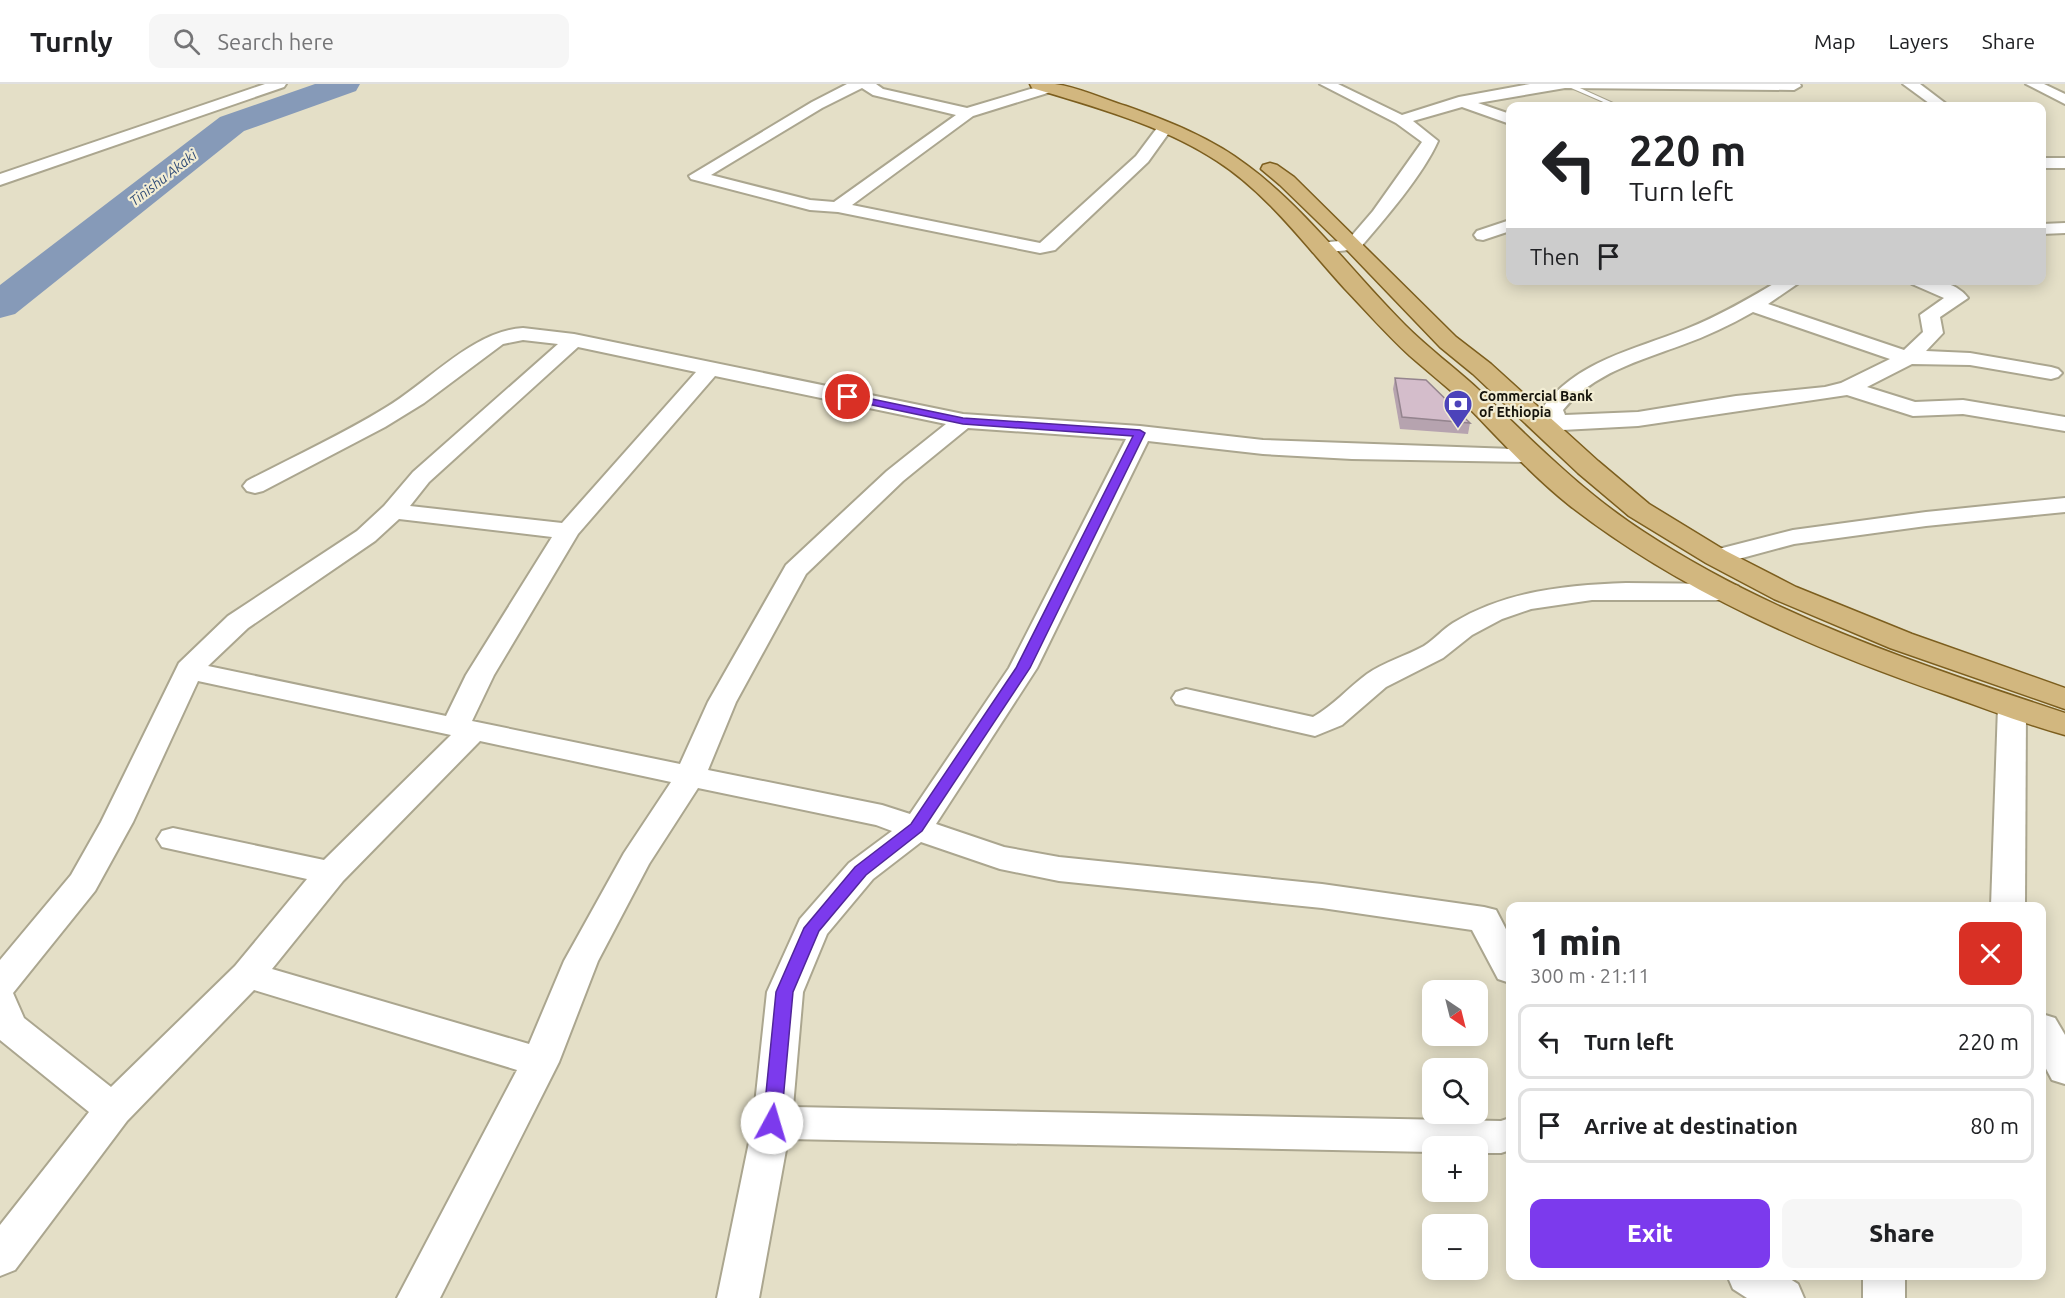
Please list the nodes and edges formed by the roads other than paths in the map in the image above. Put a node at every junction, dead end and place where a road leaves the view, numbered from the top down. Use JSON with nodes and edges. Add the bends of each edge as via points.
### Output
{"nodes":[{"id":1,"x":279,"y":84,"type":"edge"},
{"id":2,"x":858,"y":84,"type":"edge"},
{"id":3,"x":866,"y":84,"type":"edge"},
{"id":4,"x":1327,"y":84,"type":"edge"},
{"id":5,"x":1565,"y":84,"type":"edge"},
{"id":6,"x":1910,"y":84,"type":"edge"},
{"id":7,"x":2033,"y":84,"type":"edge"},
{"id":8,"x":1053,"y":85,"type":"edge"},
{"id":9,"x":1795,"y":89,"type":"edge"},
{"id":10,"x":2065,"y":100,"type":"edge"},
{"id":11,"x":1460,"y":101,"type":"junction"},
{"id":12,"x":1608,"y":102,"type":"edge"},
{"id":13,"x":1936,"y":102,"type":"edge"},
{"id":14,"x":968,"y":113,"type":"junction"},
{"id":15,"x":1506,"y":118,"type":"edge"},
{"id":16,"x":1401,"y":120,"type":"junction"},
{"id":17,"x":1165,"y":127,"type":"junction"},
{"id":18,"x":2046,"y":163,"type":"edge"},
{"id":19,"x":2065,"y":163,"type":"edge"},
{"id":20,"x":0,"y":180,"type":"edge"},
{"id":21,"x":838,"y":207,"type":"junction"},
{"id":22,"x":1506,"y":226,"type":"edge"},
{"id":23,"x":2065,"y":228,"type":"edge"},
{"id":24,"x":2046,"y":229,"type":"edge"},
{"id":25,"x":1483,"y":235,"type":"dead end"},
{"id":26,"x":1353,"y":244,"type":"junction"},
{"id":27,"x":1319,"y":248,"type":"junction"},
{"id":28,"x":1786,"y":285,"type":"edge"},
{"id":29,"x":1932,"y":285,"type":"edge"},
{"id":30,"x":1752,"y":305,"type":"junction"},
{"id":31,"x":574,"y":340,"type":"junction"},
{"id":32,"x":1908,"y":358,"type":"junction"},
{"id":33,"x":710,"y":368,"type":"junction"},
{"id":34,"x":2051,"y":373,"type":"dead end"},
{"id":35,"x":1848,"y":388,"type":"junction"},
{"id":36,"x":963,"y":421,"type":"junction"},
{"id":37,"x":1550,"y":423,"type":"junction"},
{"id":38,"x":2065,"y":424,"type":"edge"},
{"id":39,"x":1140,"y":433,"type":"junction"},
{"id":40,"x":1529,"y":454,"type":"junction"},
{"id":41,"x":255,"y":486,"type":"dead end"},
{"id":42,"x":2065,"y":505,"type":"edge"},
{"id":43,"x":393,"y":511,"type":"junction"},
{"id":44,"x":568,"y":531,"type":"junction"},
{"id":45,"x":1716,"y":556,"type":"junction"},
{"id":46,"x":1729,"y":592,"type":"junction"},
{"id":47,"x":189,"y":669,"type":"junction"},
{"id":48,"x":1186,"y":698,"type":"dead end"},
{"id":49,"x":2065,"y":699,"type":"edge"},
{"id":50,"x":2012,"y":707,"type":"junction"},
{"id":51,"x":2065,"y":724,"type":"edge"},
{"id":52,"x":465,"y":728,"type":"junction"},
{"id":53,"x":689,"y":778,"type":"junction"},
{"id":54,"x":917,"y":828,"type":"junction"},
{"id":55,"x":173,"y":839,"type":"dead end"},
{"id":56,"x":331,"y":873,"type":"junction"},
{"id":57,"x":2007,"y":902,"type":"edge"},
{"id":58,"x":1497,"y":923,"type":"edge"},
{"id":59,"x":1506,"y":956,"type":"edge"},
{"id":60,"x":247,"y":975,"type":"junction"},
{"id":61,"x":0,"y":984,"type":"edge"},
{"id":62,"x":0,"y":1001,"type":"edge"},
{"id":63,"x":2046,"y":1035,"type":"edge"},
{"id":64,"x":540,"y":1062,"type":"junction"},
{"id":65,"x":2065,"y":1069,"type":"edge"},
{"id":66,"x":113,"y":1110,"type":"junction"},
{"id":67,"x":772,"y":1123,"type":"junction"},
{"id":68,"x":1506,"y":1135,"type":"edge"},
{"id":69,"x":0,"y":1257,"type":"edge"},
{"id":70,"x":1756,"y":1280,"type":"edge"},
{"id":71,"x":1884,"y":1280,"type":"edge"},
{"id":72,"x":418,"y":1298,"type":"edge"},
{"id":73,"x":738,"y":1298,"type":"edge"},
{"id":74,"x":1783,"y":1298,"type":"edge"},
{"id":75,"x":1884,"y":1298,"type":"edge"}],
"edges":[{"from":1,"to":20,"type":"street"},
{"from":2,"to":21,"type":"street","via":[[697,176],[810,206]]},
{"from":3,"to":14,"type":"street","via":[[878,92]]},
{"from":4,"to":16,"type":"street"},
{"from":5,"to":9,"type":"street"},
{"from":5,"to":11,"type":"street","via":[[1502,91]]},
{"from":5,"to":12,"type":"lane"},
{"from":6,"to":13,"type":"street"},
{"from":7,"to":10,"type":"street"},
{"from":8,"to":14,"type":"street"},
{"from":8,"to":17,"type":"main road"},
{"from":8,"to":26,"type":"main road","via":[[1166,114],[1218,135],[1287,181]]},
{"from":11,"to":15,"type":"street"},
{"from":11,"to":16,"type":"street"},
{"from":14,"to":21,"type":"street"},
{"from":16,"to":26,"type":"street","via":[[1430,141],[1379,215]]},
{"from":17,"to":21,"type":"street","via":[[1142,159],[1049,246],[1028,246]]},
{"from":17,"to":27,"type":"main road","via":[[1222,156],[1255,180]]},
{"from":18,"to":19,"type":"street"},
{"from":22,"to":25,"type":"street"},
{"from":23,"to":24,"type":"street"},
{"from":26,"to":27,"type":"street"},
{"from":26,"to":37,"type":"main road","via":[[1448,342]]},
{"from":27,"to":40,"type":"main road","via":[[1412,345]]},
{"from":28,"to":30,"type":"street"},
{"from":29,"to":32,"type":"street","via":[[1958,298],[1930,315],[1933,333]]},
{"from":30,"to":32,"type":"street"},
{"from":30,"to":37,"type":"street","via":[[1694,334],[1614,363],[1560,399],[1552,410]]},
{"from":31,"to":33,"type":"street"},
{"from":31,"to":41,"type":"street","via":[[504,336],[395,411]]},
{"from":31,"to":43,"type":"street","via":[[421,477]]},
{"from":32,"to":34,"type":"street","via":[[1970,359]]},
{"from":32,"to":35,"type":"street"},
{"from":33,"to":36,"type":"street"},
{"from":33,"to":44,"type":"street"},
{"from":35,"to":37,"type":"street","via":[[1669,416]]},
{"from":35,"to":38,"type":"street","via":[[1913,409],[1963,407]]},
{"from":36,"to":39,"type":"street"},
{"from":36,"to":53,"type":"street","via":[[895,476],[795,570],[722,702]]},
{"from":37,"to":45,"type":"main road","via":[[1639,510]]},
{"from":39,"to":40,"type":"street","via":[[1352,452]]},
{"from":39,"to":54,"type":"street","via":[[1023,668]]},
{"from":40,"to":46,"type":"main road","via":[[1578,498],[1626,532]]},
{"from":42,"to":45,"type":"street","via":[[1793,537]]},
{"from":43,"to":44,"type":"street"},
{"from":43,"to":47,"type":"street","via":[[366,536],[238,622]]},
{"from":44,"to":52,"type":"street","via":[[480,675]]},
{"from":45,"to":49,"type":"main road","via":[[1785,593],[1901,641]]},
{"from":46,"to":48,"type":"street","via":[[1588,591],[1503,609],[1378,680],[1326,723],[1315,727]]},
{"from":46,"to":50,"type":"main road","via":[[1859,653]]},
{"from":47,"to":52,"type":"street"},
{"from":47,"to":61,"type":"street","via":[[117,822],[83,883]]},
{"from":50,"to":51,"type":"main road"},
{"from":50,"to":57,"type":"street"},
{"from":52,"to":53,"type":"street"},
{"from":52,"to":56,"type":"street"},
{"from":53,"to":54,"type":"street","via":[[882,816]]},
{"from":53,"to":64,"type":"street","via":[[635,861],[581,961]]},
{"from":54,"to":58,"type":"street","via":[[1000,858],[1059,869],[1322,896]]},
{"from":54,"to":67,"type":"street","via":[[861,871],[812,928],[785,992]]},
{"from":55,"to":56,"type":"street"},
{"from":56,"to":60,"type":"street"},
{"from":58,"to":59,"type":"street"},
{"from":60,"to":64,"type":"street"},
{"from":60,"to":66,"type":"street"},
{"from":62,"to":66,"type":"street","via":[[8,1026]]},
{"from":63,"to":65,"type":"street"},
{"from":64,"to":72,"type":"street"},
{"from":66,"to":69,"type":"street"},
{"from":67,"to":68,"type":"street"},
{"from":67,"to":73,"type":"street"},
{"from":70,"to":74,"type":"street"},
{"from":71,"to":75,"type":"street"}]}
